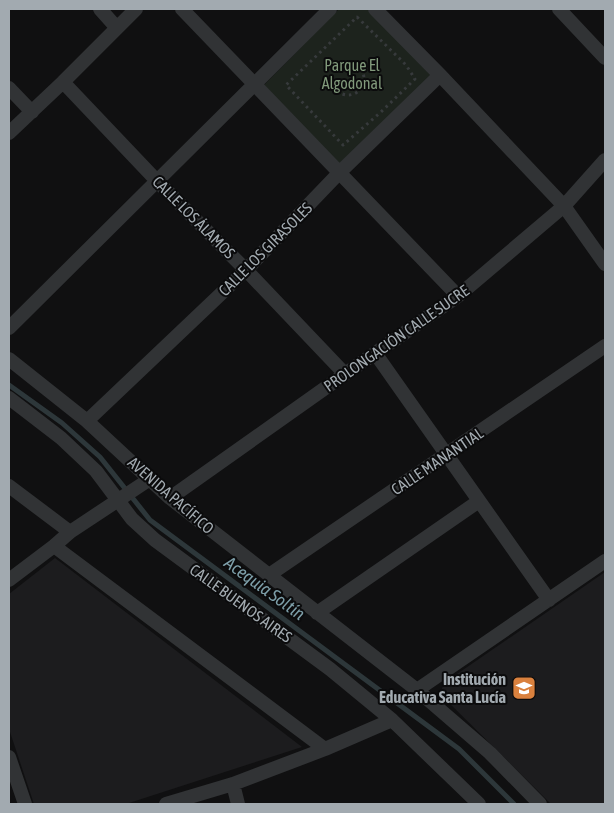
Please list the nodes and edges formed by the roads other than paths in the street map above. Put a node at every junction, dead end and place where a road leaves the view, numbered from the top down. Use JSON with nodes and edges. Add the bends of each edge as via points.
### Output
{"nodes":[{"id":1,"x":100,"y":9,"type":"edge"},
{"id":2,"x":136,"y":9,"type":"edge"},
{"id":3,"x":182,"y":9,"type":"edge"},
{"id":4,"x":330,"y":9,"type":"edge"},
{"id":5,"x":374,"y":9,"type":"edge"},
{"id":6,"x":559,"y":9,"type":"edge"},
{"id":7,"x":117,"y":28,"type":"junction"},
{"id":8,"x":605,"y":58,"type":"edge"},
{"id":9,"x":440,"y":75,"type":"junction"},
{"id":10,"x":64,"y":82,"type":"junction"},
{"id":11,"x":255,"y":84,"type":"junction"},
{"id":12,"x":9,"y":88,"type":"edge"},
{"id":13,"x":32,"y":112,"type":"junction"},
{"id":14,"x":9,"y":133,"type":"edge"},
{"id":15,"x":605,"y":160,"type":"edge"},
{"id":16,"x":339,"y":173,"type":"junction"},
{"id":17,"x":157,"y":181,"type":"junction"},
{"id":18,"x":564,"y":206,"type":"junction"},
{"id":19,"x":605,"y":264,"type":"edge"},
{"id":20,"x":246,"y":270,"type":"junction"},
{"id":21,"x":458,"y":296,"type":"junction"},
{"id":22,"x":9,"y":328,"type":"edge"},
{"id":23,"x":605,"y":346,"type":"edge"},
{"id":24,"x":375,"y":353,"type":"junction"},
{"id":25,"x":9,"y":359,"type":"edge"},
{"id":26,"x":345,"y":374,"type":"junction"},
{"id":27,"x":9,"y":398,"type":"edge"},
{"id":28,"x":87,"y":421,"type":"junction"},
{"id":29,"x":446,"y":454,"type":"junction"},
{"id":30,"x":150,"y":479,"type":"junction"},
{"id":31,"x":9,"y":486,"type":"edge"},
{"id":32,"x":170,"y":498,"type":"junction"},
{"id":33,"x":120,"y":499,"type":"junction"},
{"id":34,"x":479,"y":501,"type":"junction"},
{"id":35,"x":70,"y":532,"type":"junction"},
{"id":36,"x":54,"y":546,"type":"junction"},
{"id":37,"x":605,"y":561,"type":"edge"},
{"id":38,"x":269,"y":575,"type":"junction"},
{"id":39,"x":9,"y":580,"type":"edge"},
{"id":40,"x":549,"y":600,"type":"junction"},
{"id":41,"x":317,"y":613,"type":"junction"},
{"id":42,"x":417,"y":690,"type":"junction"},
{"id":43,"x":392,"y":720,"type":"junction"},
{"id":44,"x":325,"y":749,"type":"junction"},
{"id":45,"x":9,"y":757,"type":"edge"},
{"id":46,"x":233,"y":784,"type":"junction"},
{"id":47,"x":24,"y":804,"type":"edge"},
{"id":48,"x":166,"y":804,"type":"edge"},
{"id":49,"x":238,"y":804,"type":"edge"},
{"id":50,"x":479,"y":804,"type":"edge"},
{"id":51,"x":540,"y":804,"type":"edge"}],
"edges":[{"from":1,"to":7,"type":"street"},
{"from":2,"to":7,"type":"street"},
{"from":3,"to":11,"type":"street"},
{"from":4,"to":11,"type":"street"},
{"from":5,"to":9,"type":"street"},
{"from":6,"to":8,"type":"street"},
{"from":7,"to":10,"type":"street"},
{"from":9,"to":16,"type":"street","name":"CALLE LOS GIRASOLES"},
{"from":9,"to":18,"type":"street"},
{"from":10,"to":13,"type":"street"},
{"from":10,"to":17,"type":"street","name":"CALLE LOS ÁLAMOS"},
{"from":11,"to":16,"type":"street"},
{"from":11,"to":17,"type":"street"},
{"from":12,"to":13,"type":"street"},
{"from":13,"to":14,"type":"street"},
{"from":15,"to":18,"type":"street","name":"PROLONGACIÓN CALLE SUCRE"},
{"from":16,"to":20,"type":"street","name":"CALLE LOS GIRASOLES"},
{"from":16,"to":21,"type":"street"},
{"from":17,"to":20,"type":"street","name":"CALLE LOS ÁLAMOS"},
{"from":17,"to":22,"type":"street"},
{"from":18,"to":19,"type":"street"},
{"from":18,"to":21,"type":"street","name":"PROLONGACIÓN CALLE SUCRE"},
{"from":20,"to":26,"type":"street","name":"CALLE LOS ÁLAMOS"},
{"from":20,"to":28,"type":"street","name":"CALLE LOS GIRASOLES"},
{"from":21,"to":24,"type":"street","name":"PROLONGACIÓN CALLE SUCRE"},
{"from":23,"to":29,"type":"street","name":"CALLE MANANTIAL"},
{"from":24,"to":26,"type":"street","name":"PROLONGACIÓN CALLE SUCRE"},
{"from":24,"to":29,"type":"street"},
{"from":25,"to":28,"type":"street","name":"AVENIDA PACÍFICO"},
{"from":26,"to":32,"type":"street","name":"PROLONGACIÓN CALLE SUCRE"},
{"from":27,"to":33,"type":"street","name":"CALLE BUENOS AIRES","via":[[61,438]]},
{"from":28,"to":30,"type":"street","name":"AVENIDA PACÍFICO"},
{"from":29,"to":34,"type":"street"},
{"from":29,"to":38,"type":"street","name":"CALLE MANANTIAL"},
{"from":30,"to":32,"type":"street","name":"AVENIDA PACÍFICO"},
{"from":30,"to":33,"type":"street"},
{"from":31,"to":35,"type":"street"},
{"from":32,"to":38,"type":"street","name":"AVENIDA PACÍFICO"},
{"from":33,"to":35,"type":"street"},
{"from":33,"to":43,"type":"street","name":"CALLE BUENOS AIRES","via":[[132,519],[155,540],[330,669]]},
{"from":34,"to":40,"type":"street"},
{"from":34,"to":41,"type":"street"},
{"from":35,"to":36,"type":"street"},
{"from":36,"to":39,"type":"street"},
{"from":36,"to":44,"type":"street"},
{"from":37,"to":40,"type":"street"},
{"from":38,"to":41,"type":"street","name":"AVENIDA PACÍFICO"},
{"from":40,"to":42,"type":"street"},
{"from":41,"to":42,"type":"street","name":"AVENIDA PACÍFICO"},
{"from":42,"to":51,"type":"street","name":"AVENIDA PACÍFICO","via":[[490,753]]},
{"from":43,"to":44,"type":"street"},
{"from":43,"to":50,"type":"street","name":"CALLE BUENOS AIRES"},
{"from":44,"to":46,"type":"street"},
{"from":45,"to":47,"type":"street"},
{"from":46,"to":48,"type":"street"},
{"from":46,"to":49,"type":"street"}]}
